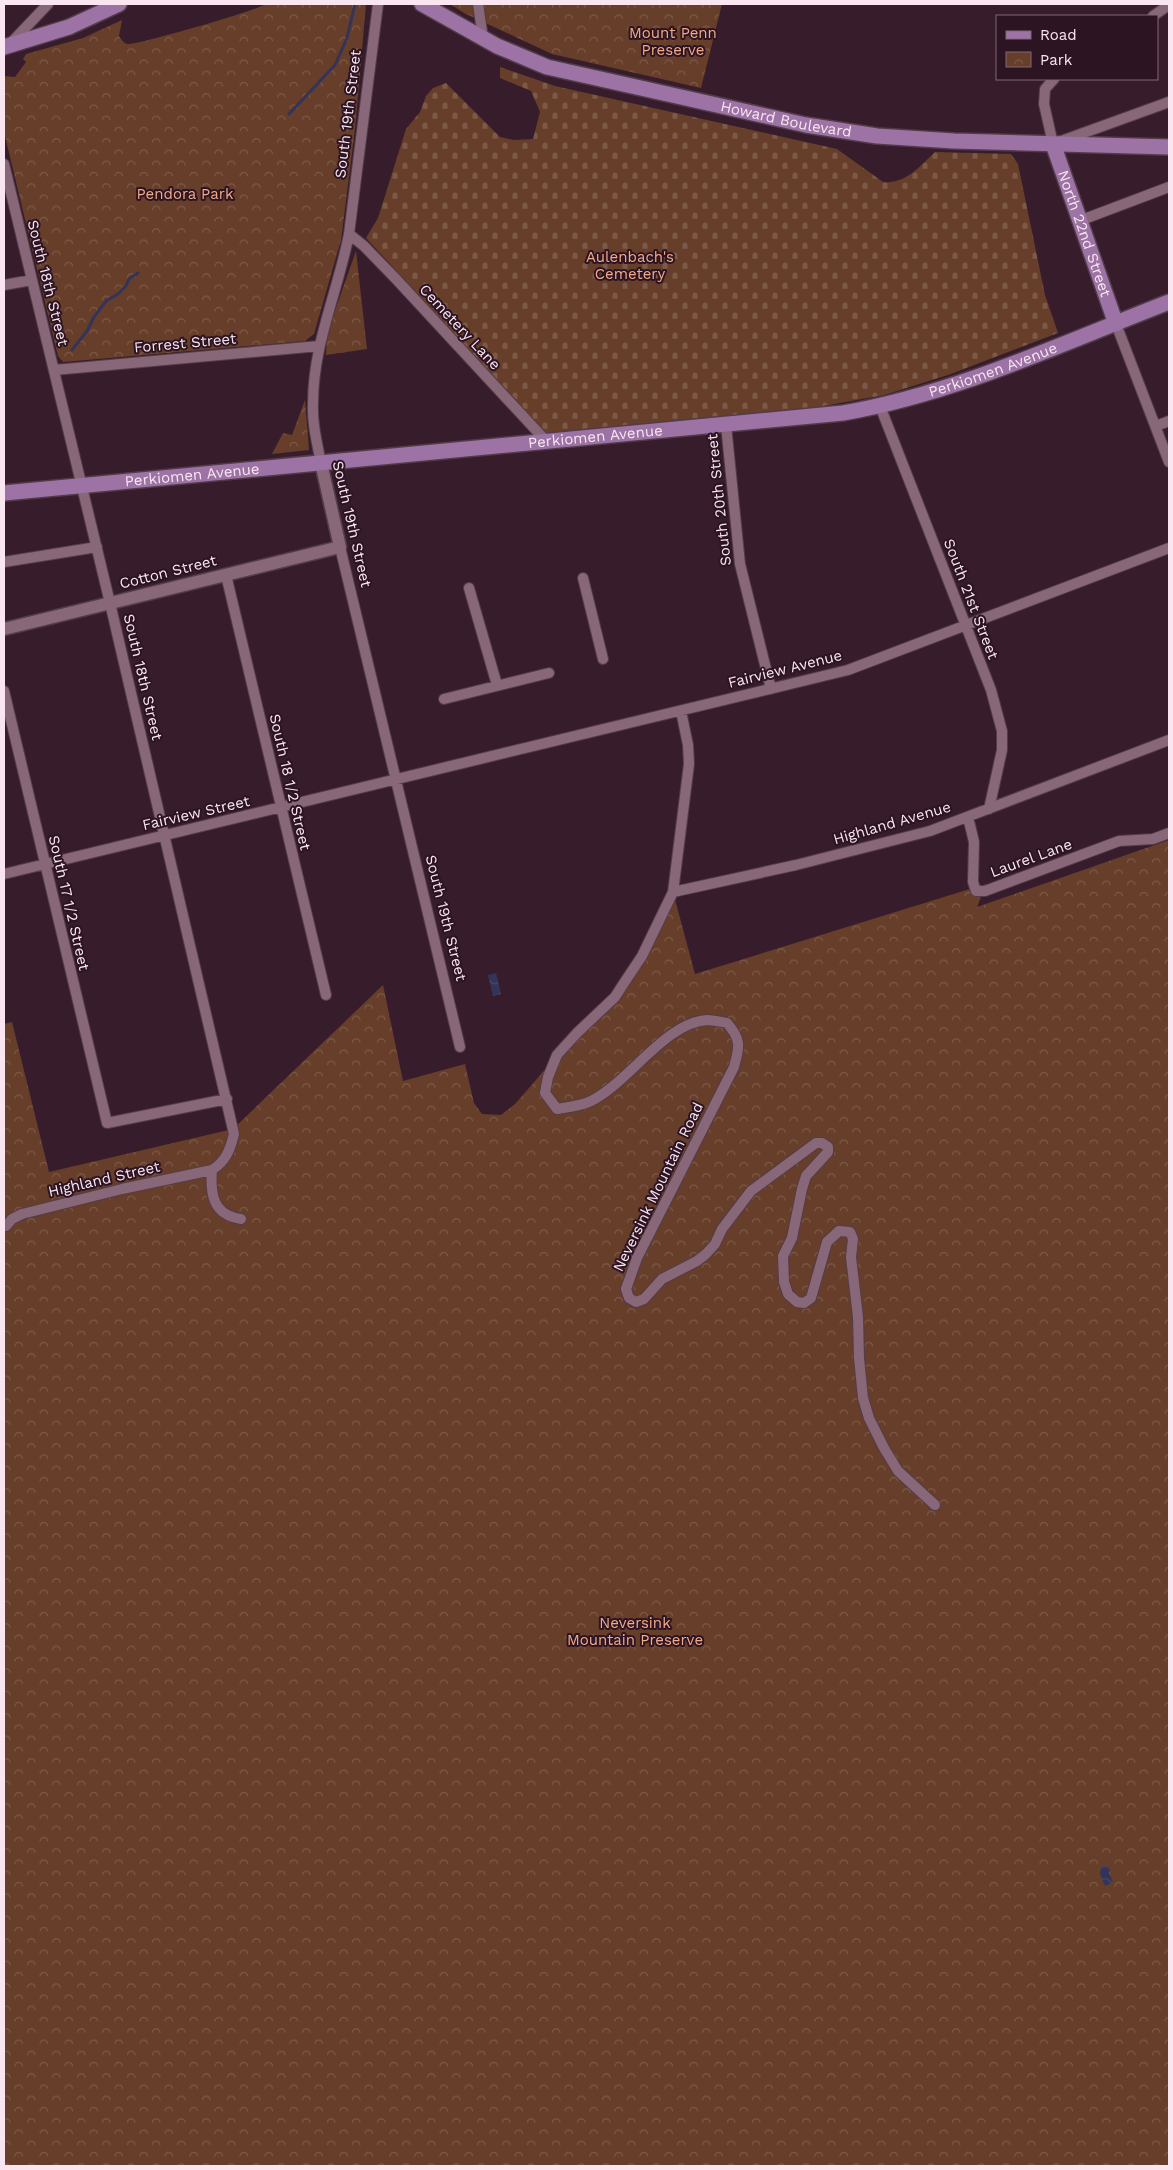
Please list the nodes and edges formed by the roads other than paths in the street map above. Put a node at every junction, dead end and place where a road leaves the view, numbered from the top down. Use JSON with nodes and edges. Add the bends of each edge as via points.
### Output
{"nodes":[{"id":1,"x":48,"y":4,"type":"edge"},
{"id":2,"x":118,"y":4,"type":"edge"},
{"id":3,"x":378,"y":4,"type":"edge"},
{"id":4,"x":422,"y":4,"type":"edge"},
{"id":5,"x":478,"y":4,"type":"edge"},
{"id":6,"x":1169,"y":5,"type":"edge"},
{"id":7,"x":1154,"y":15,"type":"edge"},
{"id":8,"x":483,"y":38,"type":"junction"},
{"id":9,"x":6,"y":46,"type":"edge"},
{"id":10,"x":1053,"y":80,"type":"edge"},
{"id":11,"x":1169,"y":102,"type":"edge"},
{"id":12,"x":1053,"y":144,"type":"junction"},
{"id":13,"x":1169,"y":147,"type":"edge"},
{"id":14,"x":4,"y":164,"type":"edge"},
{"id":15,"x":1169,"y":187,"type":"edge"},
{"id":16,"x":1079,"y":222,"type":"junction"},
{"id":17,"x":349,"y":234,"type":"junction"},
{"id":18,"x":32,"y":280,"type":"junction"},
{"id":19,"x":4,"y":285,"type":"edge"},
{"id":20,"x":1169,"y":302,"type":"edge"},
{"id":21,"x":1116,"y":324,"type":"junction"},
{"id":22,"x":319,"y":346,"type":"junction"},
{"id":23,"x":54,"y":370,"type":"junction"},
{"id":24,"x":880,"y":406,"type":"junction"},
{"id":25,"x":1169,"y":421,"type":"edge"},
{"id":26,"x":726,"y":425,"type":"junction"},
{"id":27,"x":1156,"y":426,"type":"junction"},
{"id":28,"x":547,"y":442,"type":"junction"},
{"id":29,"x":1169,"y":462,"type":"edge"},
{"id":30,"x":321,"y":463,"type":"junction"},
{"id":31,"x":81,"y":485,"type":"junction"},
{"id":32,"x":4,"y":492,"type":"edge"},
{"id":33,"x":97,"y":548,"type":"junction"},
{"id":34,"x":340,"y":548,"type":"junction"},
{"id":35,"x":1169,"y":548,"type":"edge"},
{"id":36,"x":4,"y":562,"type":"edge"},
{"id":37,"x":226,"y":575,"type":"junction"},
{"id":38,"x":583,"y":578,"type":"dead end"},
{"id":39,"x":469,"y":588,"type":"dead end"},
{"id":40,"x":110,"y":603,"type":"junction"},
{"id":41,"x":966,"y":625,"type":"junction"},
{"id":42,"x":4,"y":629,"type":"edge"},
{"id":43,"x":602,"y":659,"type":"dead end"},
{"id":44,"x":549,"y":672,"type":"dead end"},
{"id":45,"x":497,"y":685,"type":"junction"},
{"id":46,"x":771,"y":689,"type":"junction"},
{"id":47,"x":4,"y":691,"type":"edge"},
{"id":48,"x":444,"y":699,"type":"dead end"},
{"id":49,"x":681,"y":712,"type":"junction"},
{"id":50,"x":1169,"y":740,"type":"edge"},
{"id":51,"x":396,"y":780,"type":"junction"},
{"id":52,"x":281,"y":808,"type":"junction"},
{"id":53,"x":989,"y":809,"type":"junction"},
{"id":54,"x":968,"y":817,"type":"junction"},
{"id":55,"x":1169,"y":833,"type":"edge"},
{"id":56,"x":165,"y":836,"type":"junction"},
{"id":57,"x":44,"y":865,"type":"junction"},
{"id":58,"x":4,"y":874,"type":"edge"},
{"id":59,"x":673,"y":892,"type":"junction"},
{"id":60,"x":326,"y":996,"type":"dead end"},
{"id":61,"x":460,"y":1047,"type":"dead end"},
{"id":62,"x":227,"y":1099,"type":"junction"},
{"id":63,"x":216,"y":1168,"type":"junction"},
{"id":64,"x":240,"y":1219,"type":"dead end"},
{"id":65,"x":6,"y":1226,"type":"dead end"},
{"id":66,"x":935,"y":1505,"type":"dead end"}],
"edges":[{"from":1,"to":9,"type":"street"},
{"from":2,"to":9,"type":"main road","via":[[68,26]]},
{"from":3,"to":17,"type":"street","name":"South 19th Street"},
{"from":4,"to":8,"type":"main road","name":"Howard Boulevard"},
{"from":5,"to":8,"type":"street"},
{"from":6,"to":7,"type":"street"},
{"from":8,"to":12,"type":"main road","name":"Howard Boulevard","via":[[547,67],[838,131],[945,140]]},
{"from":10,"to":12,"type":"street","via":[[1045,89],[1044,104]]},
{"from":11,"to":12,"type":"street"},
{"from":12,"to":13,"type":"main road","name":"Howard Boulevard"},
{"from":12,"to":16,"type":"main road","name":"North 22nd Street"},
{"from":14,"to":18,"type":"street","name":"South 18th Street"},
{"from":15,"to":16,"type":"street"},
{"from":16,"to":21,"type":"main road","name":"North 22nd Street"},
{"from":17,"to":22,"type":"street","name":"South 19th Street"},
{"from":17,"to":28,"type":"street","name":"Cemetery Lane","via":[[396,279]]},
{"from":18,"to":19,"type":"street"},
{"from":18,"to":23,"type":"street","name":"South 18th Street"},
{"from":20,"to":21,"type":"main road","name":"Perkiomen Avenue"},
{"from":21,"to":24,"type":"main road","name":"Perkiomen Avenue","via":[[1004,367]]},
{"from":21,"to":27,"type":"street"},
{"from":22,"to":23,"type":"street","name":"Forrest Street"},
{"from":22,"to":30,"type":"street","name":"South 19th Street","via":[[312,404]]},
{"from":23,"to":31,"type":"street","name":"South 18th Street"},
{"from":24,"to":26,"type":"main road","name":"Perkiomen Avenue","via":[[812,417]]},
{"from":24,"to":41,"type":"street","name":"South 21st Street"},
{"from":25,"to":27,"type":"street"},
{"from":26,"to":28,"type":"main road","name":"Perkiomen Avenue"},
{"from":26,"to":46,"type":"street","name":"South 20th Street","via":[[740,564]]},
{"from":27,"to":29,"type":"street"},
{"from":28,"to":30,"type":"main road","name":"Perkiomen Avenue"},
{"from":30,"to":31,"type":"main road","name":"Perkiomen Avenue"},
{"from":30,"to":34,"type":"street","name":"South 19th Street"},
{"from":31,"to":32,"type":"main road","name":"Perkiomen Avenue"},
{"from":31,"to":33,"type":"street","name":"South 18th Street"},
{"from":33,"to":36,"type":"street"},
{"from":33,"to":40,"type":"street","name":"South 18th Street"},
{"from":34,"to":37,"type":"street","name":"Cotton Street"},
{"from":34,"to":51,"type":"street","name":"South 19th Street"},
{"from":35,"to":41,"type":"street","name":"Fairview Avenue"},
{"from":37,"to":40,"type":"street","name":"Cotton Street"},
{"from":37,"to":52,"type":"street","name":"South 18 1/2 Street"},
{"from":38,"to":43,"type":"street"},
{"from":39,"to":45,"type":"street"},
{"from":40,"to":42,"type":"street","name":"Cotton Street"},
{"from":40,"to":56,"type":"street","name":"South 18th Street"},
{"from":41,"to":46,"type":"street","name":"Fairview Avenue","via":[[848,670]]},
{"from":41,"to":53,"type":"street","name":"South 21st Street","via":[[991,690],[1002,731],[1001,763]]},
{"from":44,"to":45,"type":"street"},
{"from":45,"to":48,"type":"street"},
{"from":46,"to":49,"type":"street","name":"Fairview Avenue"},
{"from":47,"to":57,"type":"street","name":"South 17 1/2 Street"},
{"from":49,"to":51,"type":"street","name":"Fairview Avenue"},
{"from":49,"to":59,"type":"street","via":[[689,764]]},
{"from":50,"to":53,"type":"street","name":"Highland Avenue"},
{"from":51,"to":52,"type":"street","name":"Fairview Street"},
{"from":51,"to":61,"type":"street","name":"South 19th Street"},
{"from":52,"to":56,"type":"street","name":"Fairview Street"},
{"from":52,"to":60,"type":"street","name":"South 18 1/2 Street"},
{"from":53,"to":54,"type":"street","name":"Highland Avenue"},
{"from":54,"to":55,"type":"street","name":"Laurel Lane","via":[[974,842],[973,882],[976,891],[985,891],[1119,841],[1153,839]]},
{"from":54,"to":59,"type":"street","name":"Highland Avenue","via":[[921,834]]},
{"from":56,"to":57,"type":"street","name":"Fairview Street"},
{"from":56,"to":62,"type":"street","name":"South 18th Street"},
{"from":57,"to":58,"type":"street","name":"Fairview Street"},
{"from":57,"to":62,"type":"street","name":"South 17 1/2 Street","via":[[107,1123]]},
{"from":59,"to":66,"type":"street","name":"Neversink Mountain Road","via":[[642,956],[620,990],[557,1056],[545,1093],[557,1109],[585,1104],[606,1091],[678,1030],[709,1020],[726,1023],[735,1033],[739,1043],[734,1066],[637,1258],[626,1289],[629,1298],[636,1302],[644,1299],[662,1279],[697,1261],[715,1244],[722,1229],[751,1191],[816,1143],[828,1147],[828,1152],[806,1176],[792,1238],[783,1256],[784,1282],[788,1294],[797,1302],[804,1303],[811,1298],[827,1242],[839,1231],[850,1232],[859,1358],[869,1418],[898,1471]]},
{"from":62,"to":63,"type":"street","name":"South 18th Street","via":[[234,1134],[230,1151]]},
{"from":63,"to":64,"type":"street","via":[[210,1189],[212,1197],[229,1217]]},
{"from":63,"to":65,"type":"street","name":"Highland Street","via":[[30,1212],[12,1219]]}]}
